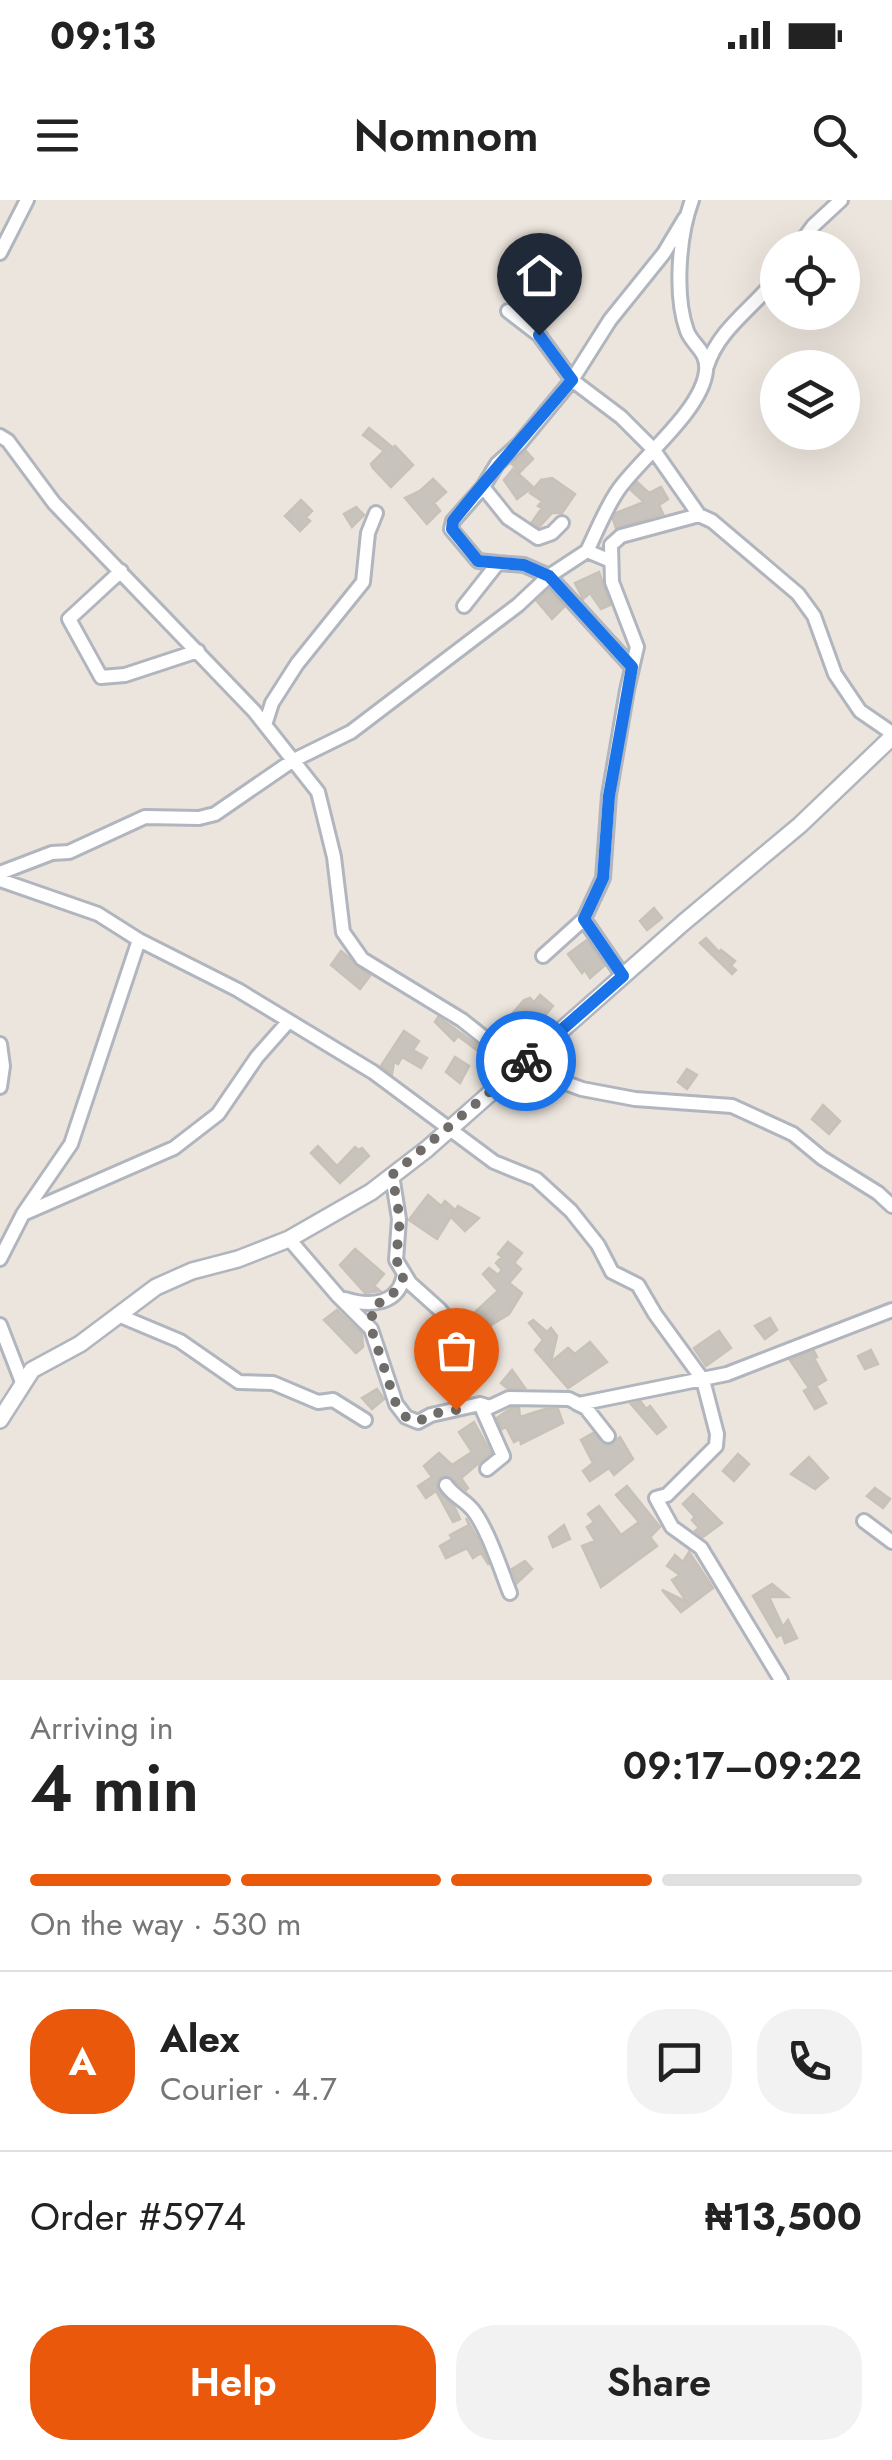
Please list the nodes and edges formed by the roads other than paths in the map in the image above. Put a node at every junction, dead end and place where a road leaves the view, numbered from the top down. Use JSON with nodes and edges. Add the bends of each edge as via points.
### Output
{"nodes":[{"id":1,"x":27,"y":200,"type":"edge"},
{"id":2,"x":692,"y":200,"type":"edge"},
{"id":3,"x":841,"y":200,"type":"edge"},
{"id":4,"x":685,"y":218,"type":"junction"},
{"id":5,"x":810,"y":230,"type":"edge"},
{"id":6,"x":0,"y":253,"type":"edge"},
{"id":7,"x":760,"y":300,"type":"edge"},
{"id":8,"x":508,"y":311,"type":"dead end"},
{"id":9,"x":707,"y":366,"type":"junction"},
{"id":10,"x":572,"y":380,"type":"junction"},
{"id":11,"x":3,"y":440,"type":"edge"},
{"id":12,"x":653,"y":449,"type":"junction"},
{"id":13,"x":482,"y":487,"type":"junction"},
{"id":14,"x":376,"y":513,"type":"dead end"},
{"id":15,"x":698,"y":515,"type":"junction"},
{"id":16,"x":562,"y":522,"type":"dead end"},
{"id":17,"x":587,"y":551,"type":"junction"},
{"id":18,"x":611,"y":560,"type":"junction"},
{"id":19,"x":498,"y":562,"type":"junction"},
{"id":20,"x":121,"y":571,"type":"junction"},
{"id":21,"x":549,"y":576,"type":"junction"},
{"id":22,"x":464,"y":606,"type":"dead end"},
{"id":23,"x":198,"y":650,"type":"junction"},
{"id":24,"x":632,"y":667,"type":"junction"},
{"id":25,"x":265,"y":725,"type":"junction"},
{"id":26,"x":892,"y":735,"type":"edge"},
{"id":27,"x":292,"y":762,"type":"junction"},
{"id":28,"x":0,"y":876,"type":"edge"},
{"id":29,"x":584,"y":919,"type":"junction"},
{"id":30,"x":138,"y":940,"type":"junction"},
{"id":31,"x":543,"y":956,"type":"dead end"},
{"id":32,"x":623,"y":976,"type":"junction"},
{"id":33,"x":288,"y":1022,"type":"junction"},
{"id":34,"x":0,"y":1044,"type":"edge"},
{"id":35,"x":520,"y":1066,"type":"junction"},
{"id":36,"x":0,"y":1087,"type":"edge"},
{"id":37,"x":450,"y":1129,"type":"junction"},
{"id":38,"x":392,"y":1175,"type":"junction"},
{"id":39,"x":892,"y":1206,"type":"edge"},
{"id":40,"x":23,"y":1214,"type":"junction"},
{"id":41,"x":289,"y":1239,"type":"junction"},
{"id":42,"x":0,"y":1259,"type":"edge"},
{"id":43,"x":404,"y":1272,"type":"junction"},
{"id":44,"x":338,"y":1296,"type":"junction"},
{"id":45,"x":373,"y":1305,"type":"junction"},
{"id":46,"x":892,"y":1310,"type":"edge"},
{"id":47,"x":118,"y":1315,"type":"junction"},
{"id":48,"x":0,"y":1325,"type":"edge"},
{"id":49,"x":371,"y":1328,"type":"junction"},
{"id":50,"x":461,"y":1364,"type":"dead end"},
{"id":51,"x":703,"y":1380,"type":"junction"},
{"id":52,"x":22,"y":1382,"type":"junction"},
{"id":53,"x":569,"y":1400,"type":"junction"},
{"id":54,"x":480,"y":1404,"type":"junction"},
{"id":55,"x":0,"y":1420,"type":"edge"},
{"id":56,"x":365,"y":1420,"type":"dead end"},
{"id":57,"x":608,"y":1436,"type":"dead end"},
{"id":58,"x":487,"y":1469,"type":"dead end"},
{"id":59,"x":446,"y":1485,"type":"dead end"},
{"id":60,"x":864,"y":1521,"type":"dead end"},
{"id":61,"x":892,"y":1542,"type":"edge"},
{"id":62,"x":510,"y":1594,"type":"dead end"},
{"id":63,"x":781,"y":1680,"type":"edge"}],
"edges":[{"from":1,"to":6,"type":"street"},
{"from":2,"to":4,"type":"street"},
{"from":3,"to":5,"type":"street"},
{"from":4,"to":9,"type":"street","via":[[683,311]]},
{"from":4,"to":10,"type":"street"},
{"from":7,"to":9,"type":"street","via":[[719,338]]},
{"from":8,"to":10,"type":"street","via":[[539,335]]},
{"from":9,"to":12,"type":"street","via":[[688,408]]},
{"from":10,"to":12,"type":"street"},
{"from":10,"to":13,"type":"street"},
{"from":11,"to":20,"type":"street"},
{"from":12,"to":15,"type":"street"},
{"from":12,"to":17,"type":"street","via":[[618,490]]},
{"from":13,"to":16,"type":"street","via":[[508,518],[538,538]]},
{"from":13,"to":19,"type":"street","via":[[452,529],[478,561]]},
{"from":14,"to":25,"type":"street","via":[[363,582],[297,664]]},
{"from":15,"to":18,"type":"street","via":[[621,536],[611,545]]},
{"from":15,"to":26,"type":"street","via":[[798,594],[814,616],[835,674],[860,711]]},
{"from":17,"to":18,"type":"street"},
{"from":17,"to":21,"type":"street"},
{"from":18,"to":24,"type":"street","via":[[612,582],[638,648]]},
{"from":19,"to":21,"type":"street"},
{"from":19,"to":22,"type":"street"},
{"from":20,"to":23,"type":"street"},
{"from":20,"to":23,"type":"street","via":[[69,620],[101,677],[125,676]]},
{"from":21,"to":24,"type":"street"},
{"from":21,"to":27,"type":"street","via":[[351,732]]},
{"from":23,"to":25,"type":"street"},
{"from":24,"to":29,"type":"street","via":[[609,796],[603,878]]},
{"from":25,"to":27,"type":"street"},
{"from":26,"to":32,"type":"street","via":[[800,825]]},
{"from":27,"to":28,"type":"street","via":[[215,814],[145,817]]},
{"from":27,"to":35,"type":"street","via":[[318,792],[343,932],[362,959],[462,1020]]},
{"from":28,"to":30,"type":"street","via":[[98,914]]},
{"from":29,"to":31,"type":"street"},
{"from":29,"to":32,"type":"street"},
{"from":30,"to":33,"type":"street"},
{"from":30,"to":40,"type":"street","via":[[71,1144]]},
{"from":32,"to":35,"type":"street"},
{"from":33,"to":37,"type":"street","via":[[373,1072]]},
{"from":33,"to":40,"type":"street","via":[[218,1114],[174,1148]]},
{"from":34,"to":36,"type":"street"},
{"from":35,"to":37,"type":"street"},
{"from":35,"to":39,"type":"street","via":[[634,1099],[732,1106],[792,1134]]},
{"from":37,"to":38,"type":"street"},
{"from":37,"to":51,"type":"street","via":[[494,1162],[536,1179],[570,1209],[612,1272],[638,1285]]},
{"from":38,"to":41,"type":"street"},
{"from":38,"to":43,"type":"street","via":[[400,1219],[396,1260]]},
{"from":40,"to":42,"type":"street"},
{"from":41,"to":44,"type":"street"},
{"from":41,"to":47,"type":"street","via":[[156,1287]]},
{"from":43,"to":45,"type":"street","via":[[388,1300]]},
{"from":43,"to":50,"type":"street","via":[[452,1326],[448,1346]]},
{"from":44,"to":45,"type":"street"},
{"from":44,"to":49,"type":"street"},
{"from":45,"to":49,"type":"street"},
{"from":46,"to":51,"type":"street"},
{"from":47,"to":52,"type":"street"},
{"from":47,"to":56,"type":"street","via":[[180,1342],[239,1382],[273,1383],[318,1402],[334,1400]]},
{"from":48,"to":52,"type":"street"},
{"from":49,"to":54,"type":"street","via":[[406,1417],[418,1422]]},
{"from":51,"to":53,"type":"street","via":[[606,1400]]},
{"from":51,"to":63,"type":"street","via":[[716,1446],[656,1498],[672,1527],[701,1548]]},
{"from":52,"to":55,"type":"street"},
{"from":53,"to":54,"type":"street"},
{"from":53,"to":57,"type":"street","via":[[586,1408]]},
{"from":54,"to":58,"type":"street","via":[[503,1456]]},
{"from":59,"to":62,"type":"street","via":[[470,1506]]},
{"from":60,"to":61,"type":"street"}]}
